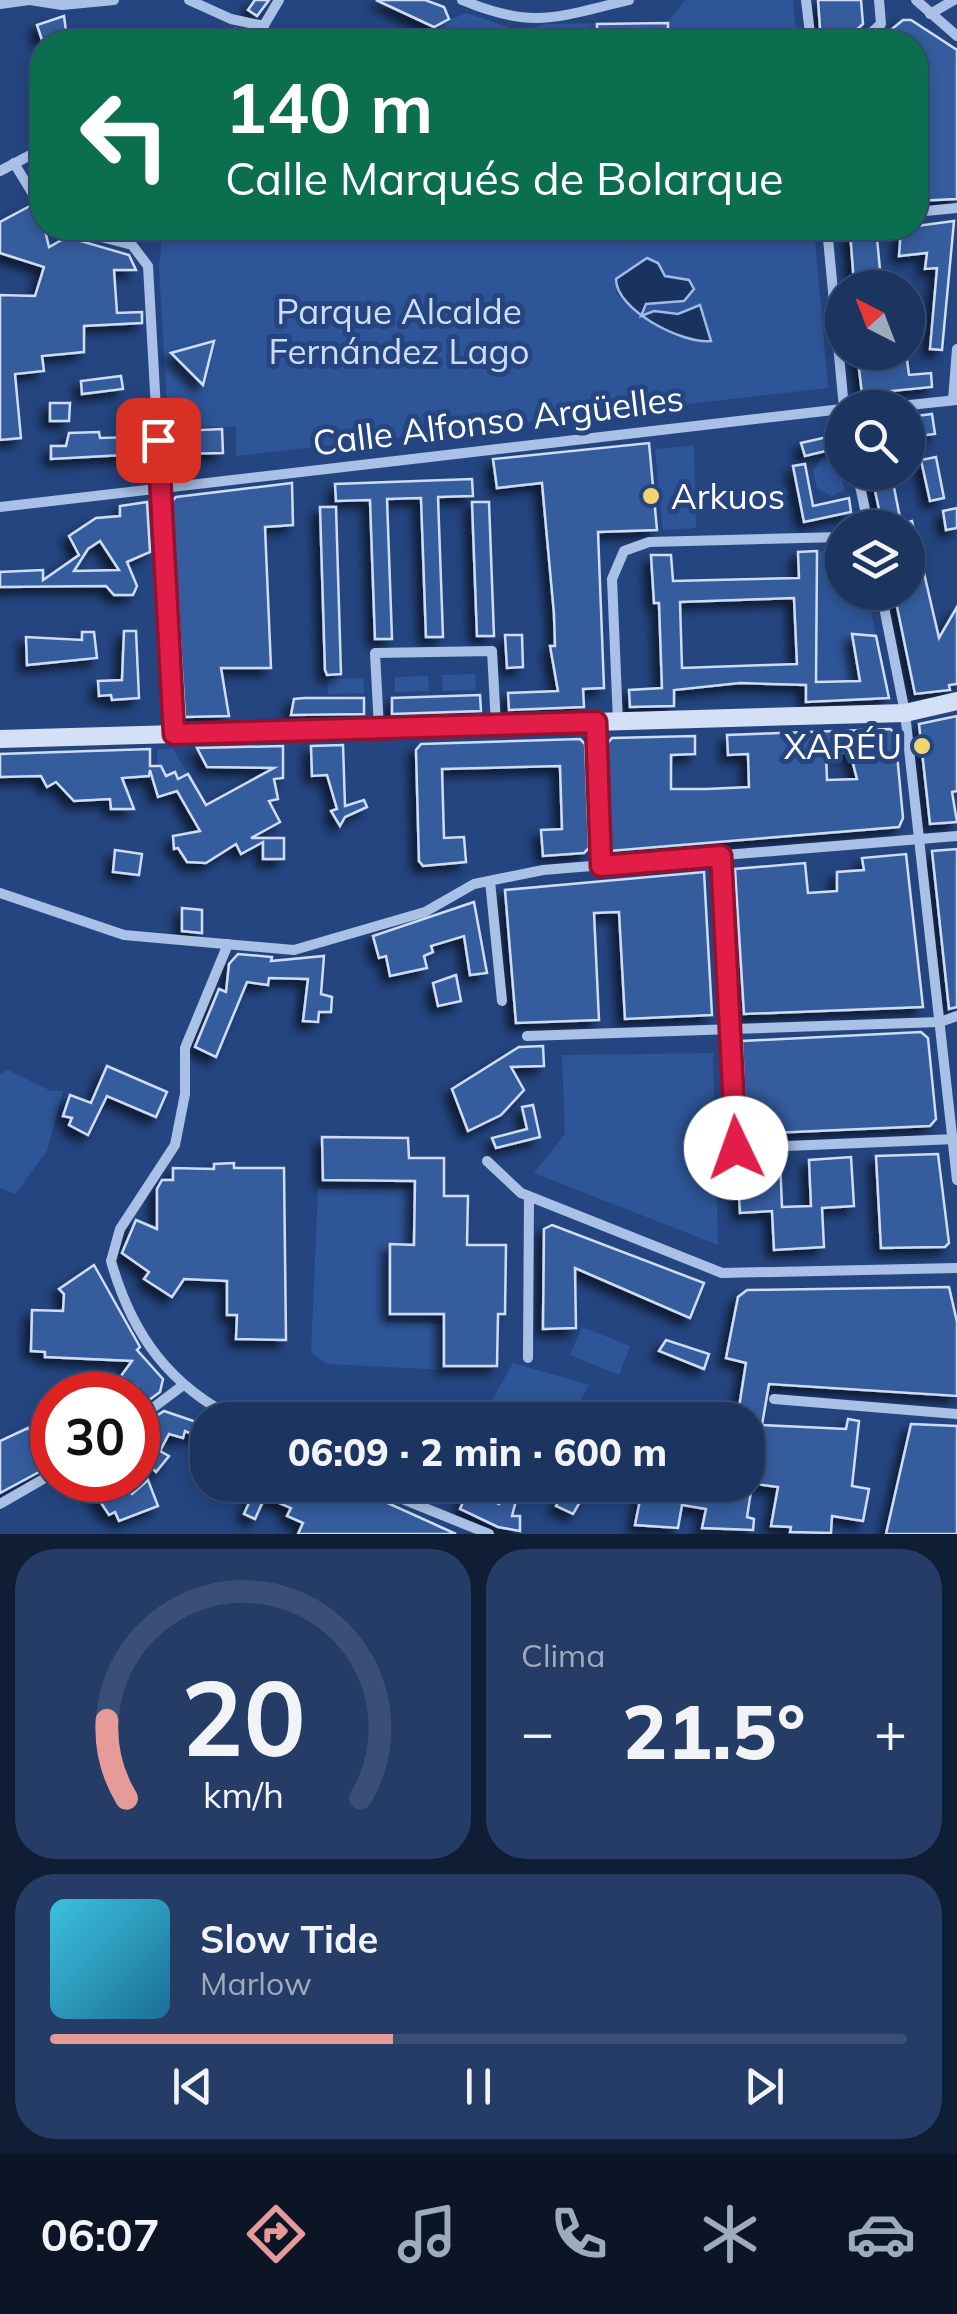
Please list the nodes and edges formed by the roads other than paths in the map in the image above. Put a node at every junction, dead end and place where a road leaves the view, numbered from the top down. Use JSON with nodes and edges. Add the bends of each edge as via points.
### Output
{"nodes":[{"id":1,"x":30,"y":0,"type":"edge"},
{"id":2,"x":114,"y":0,"type":"edge"},
{"id":3,"x":189,"y":0,"type":"edge"},
{"id":4,"x":279,"y":0,"type":"edge"},
{"id":5,"x":462,"y":0,"type":"edge"},
{"id":6,"x":629,"y":0,"type":"edge"},
{"id":7,"x":806,"y":0,"type":"edge"},
{"id":8,"x":879,"y":0,"type":"edge"},
{"id":9,"x":916,"y":0,"type":"edge"},
{"id":10,"x":954,"y":0,"type":"edge"},
{"id":11,"x":0,"y":4,"type":"edge"},
{"id":12,"x":930,"y":14,"type":"junction"},
{"id":13,"x":264,"y":26,"type":"junction"},
{"id":14,"x":262,"y":30,"type":"edge"},
{"id":15,"x":810,"y":30,"type":"edge"},
{"id":16,"x":875,"y":30,"type":"edge"},
{"id":17,"x":957,"y":36,"type":"edge"},
{"id":18,"x":30,"y":155,"type":"edge"},
{"id":19,"x":14,"y":163,"type":"junction"},
{"id":20,"x":0,"y":170,"type":"edge"},
{"id":21,"x":30,"y":190,"type":"edge"},
{"id":22,"x":957,"y":208,"type":"edge"},
{"id":23,"x":928,"y":211,"type":"edge"},
{"id":24,"x":113,"y":240,"type":"edge"},
{"id":25,"x":829,"y":240,"type":"edge"},
{"id":26,"x":957,"y":349,"type":"edge"},
{"id":27,"x":842,"y":390,"type":"edge"},
{"id":28,"x":955,"y":400,"type":"edge"},
{"id":29,"x":925,"y":403,"type":"edge"},
{"id":30,"x":825,"y":410,"type":"edge"},
{"id":31,"x":160,"y":488,"type":"junction"},
{"id":32,"x":0,"y":507,"type":"edge"},
{"id":33,"x":825,"y":537,"type":"edge"},
{"id":34,"x":885,"y":610,"type":"edge"},
{"id":35,"x":957,"y":702,"type":"edge"},
{"id":36,"x":905,"y":713,"type":"junction"},
{"id":37,"x":596,"y":722,"type":"junction"},
{"id":38,"x":618,"y":722,"type":"junction"},
{"id":39,"x":496,"y":725,"type":"junction"},
{"id":40,"x":379,"y":728,"type":"junction"},
{"id":41,"x":174,"y":734,"type":"junction"},
{"id":42,"x":0,"y":739,"type":"edge"},
{"id":43,"x":957,"y":836,"type":"edge"},
{"id":44,"x":919,"y":840,"type":"junction"},
{"id":45,"x":721,"y":856,"type":"junction"},
{"id":46,"x":601,"y":866,"type":"junction"},
{"id":47,"x":490,"y":881,"type":"junction"},
{"id":48,"x":0,"y":893,"type":"edge"},
{"id":49,"x":228,"y":944,"type":"junction"},
{"id":50,"x":502,"y":1001,"type":"dead end"},
{"id":51,"x":957,"y":1016,"type":"edge"},
{"id":52,"x":940,"y":1022,"type":"junction"},
{"id":53,"x":730,"y":1029,"type":"junction"},
{"id":54,"x":527,"y":1036,"type":"dead end"},
{"id":55,"x":955,"y":1139,"type":"edge"},
{"id":56,"x":487,"y":1160,"type":"dead end"},
{"id":57,"x":957,"y":1180,"type":"edge"},
{"id":58,"x":529,"y":1197,"type":"junction"},
{"id":59,"x":957,"y":1268,"type":"edge"},
{"id":60,"x":528,"y":1358,"type":"dead end"},
{"id":61,"x":182,"y":1386,"type":"junction"},
{"id":62,"x":774,"y":1399,"type":"dead end"},
{"id":63,"x":160,"y":1402,"type":"edge"},
{"id":64,"x":209,"y":1402,"type":"edge"},
{"id":65,"x":957,"y":1414,"type":"edge"},
{"id":66,"x":30,"y":1487,"type":"edge"},
{"id":67,"x":410,"y":1502,"type":"edge"},
{"id":68,"x":0,"y":1504,"type":"edge"},
{"id":69,"x":489,"y":1534,"type":"edge"}],
"edges":[{"from":1,"to":2,"type":"street"},
{"from":1,"to":11,"type":"street"},
{"from":3,"to":13,"type":"street"},
{"from":4,"to":13,"type":"street"},
{"from":5,"to":6,"type":"street","via":[[524,21]]},
{"from":7,"to":15,"type":"street"},
{"from":8,"to":16,"type":"street","via":[[881,24]]},
{"from":9,"to":12,"type":"street"},
{"from":10,"to":12,"type":"street"},
{"from":12,"to":17,"type":"street"},
{"from":13,"to":14,"type":"street"},
{"from":18,"to":19,"type":"street"},
{"from":19,"to":20,"type":"street"},
{"from":19,"to":21,"type":"street"},
{"from":22,"to":23,"type":"street"},
{"from":24,"to":31,"type":"street","via":[[132,245],[148,266]]},
{"from":25,"to":27,"type":"street"},
{"from":26,"to":28,"type":"street"},
{"from":28,"to":29,"type":"street"},
{"from":30,"to":31,"type":"street","name":"Calle Alfonso Argüelles"},
{"from":31,"to":32,"type":"street","name":"Calle Alfonso Argüelles"},
{"from":31,"to":41,"type":"street"},
{"from":33,"to":38,"type":"street","via":[[648,542],[624,551],[612,578]]},
{"from":34,"to":36,"type":"street"},
{"from":35,"to":36,"type":"street"},
{"from":36,"to":38,"type":"street"},
{"from":36,"to":44,"type":"street"},
{"from":37,"to":38,"type":"street"},
{"from":37,"to":39,"type":"street"},
{"from":37,"to":46,"type":"street"},
{"from":39,"to":40,"type":"street"},
{"from":39,"to":40,"type":"street","via":[[492,651],[375,653]]},
{"from":40,"to":41,"type":"street"},
{"from":41,"to":42,"type":"street"},
{"from":43,"to":44,"type":"street"},
{"from":44,"to":45,"type":"street"},
{"from":44,"to":52,"type":"street"},
{"from":45,"to":46,"type":"street"},
{"from":45,"to":53,"type":"street"},
{"from":46,"to":47,"type":"street"},
{"from":47,"to":49,"type":"street","via":[[425,912],[320,945],[294,950]]},
{"from":47,"to":50,"type":"street"},
{"from":48,"to":49,"type":"street","via":[[124,935]]},
{"from":49,"to":61,"type":"street","via":[[185,1048],[185,1094],[174,1145],[112,1247],[117,1282],[142,1332]]},
{"from":51,"to":52,"type":"street"},
{"from":52,"to":53,"type":"street"},
{"from":52,"to":55,"type":"street"},
{"from":53,"to":54,"type":"street"},
{"from":53,"to":55,"type":"street","via":[[736,1148]]},
{"from":55,"to":57,"type":"street"},
{"from":56,"to":58,"type":"street"},
{"from":58,"to":59,"type":"street","via":[[722,1273]]},
{"from":58,"to":60,"type":"street"},
{"from":61,"to":63,"type":"street"},
{"from":61,"to":64,"type":"street"},
{"from":62,"to":65,"type":"street"},
{"from":66,"to":68,"type":"street"},
{"from":67,"to":69,"type":"street"}]}
